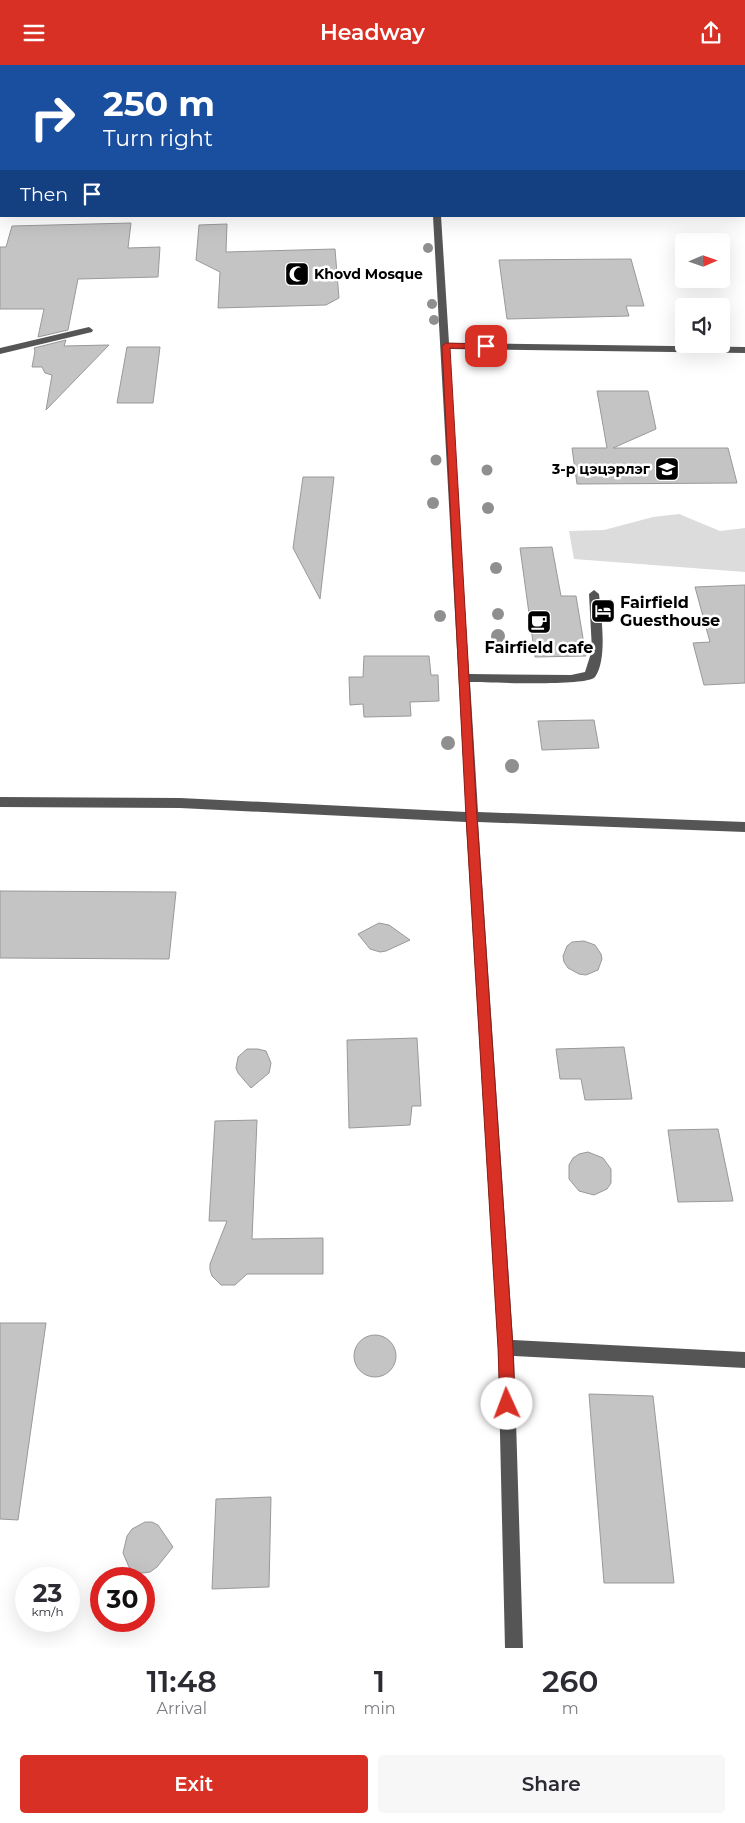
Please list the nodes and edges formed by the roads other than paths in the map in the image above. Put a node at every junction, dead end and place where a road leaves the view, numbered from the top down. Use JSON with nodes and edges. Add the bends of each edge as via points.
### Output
{"nodes":[{"id":1,"x":437,"y":217,"type":"edge"},
{"id":2,"x":89,"y":329,"type":"dead end"},
{"id":3,"x":446,"y":346,"type":"junction"},
{"id":4,"x":745,"y":350,"type":"edge"},
{"id":5,"x":0,"y":351,"type":"edge"},
{"id":6,"x":594,"y":594,"type":"dead end"},
{"id":7,"x":464,"y":677,"type":"junction"},
{"id":8,"x":0,"y":802,"type":"edge"},
{"id":9,"x":472,"y":817,"type":"junction"},
{"id":10,"x":745,"y":827,"type":"edge"},
{"id":11,"x":506,"y":1348,"type":"junction"},
{"id":12,"x":745,"y":1360,"type":"edge"},
{"id":13,"x":514,"y":1648,"type":"edge"}],
"edges":[{"from":1,"to":3,"type":"street"},
{"from":2,"to":5,"type":"street"},
{"from":3,"to":4,"type":"street"},
{"from":3,"to":7,"type":"street"},
{"from":6,"to":7,"type":"street","via":[[598,650],[590,675],[571,679]]},
{"from":7,"to":9,"type":"street"},
{"from":8,"to":9,"type":"street","via":[[180,803]]},
{"from":9,"to":10,"type":"street"},
{"from":9,"to":11,"type":"street"},
{"from":11,"to":12,"type":"street"},
{"from":11,"to":13,"type":"street"}]}
